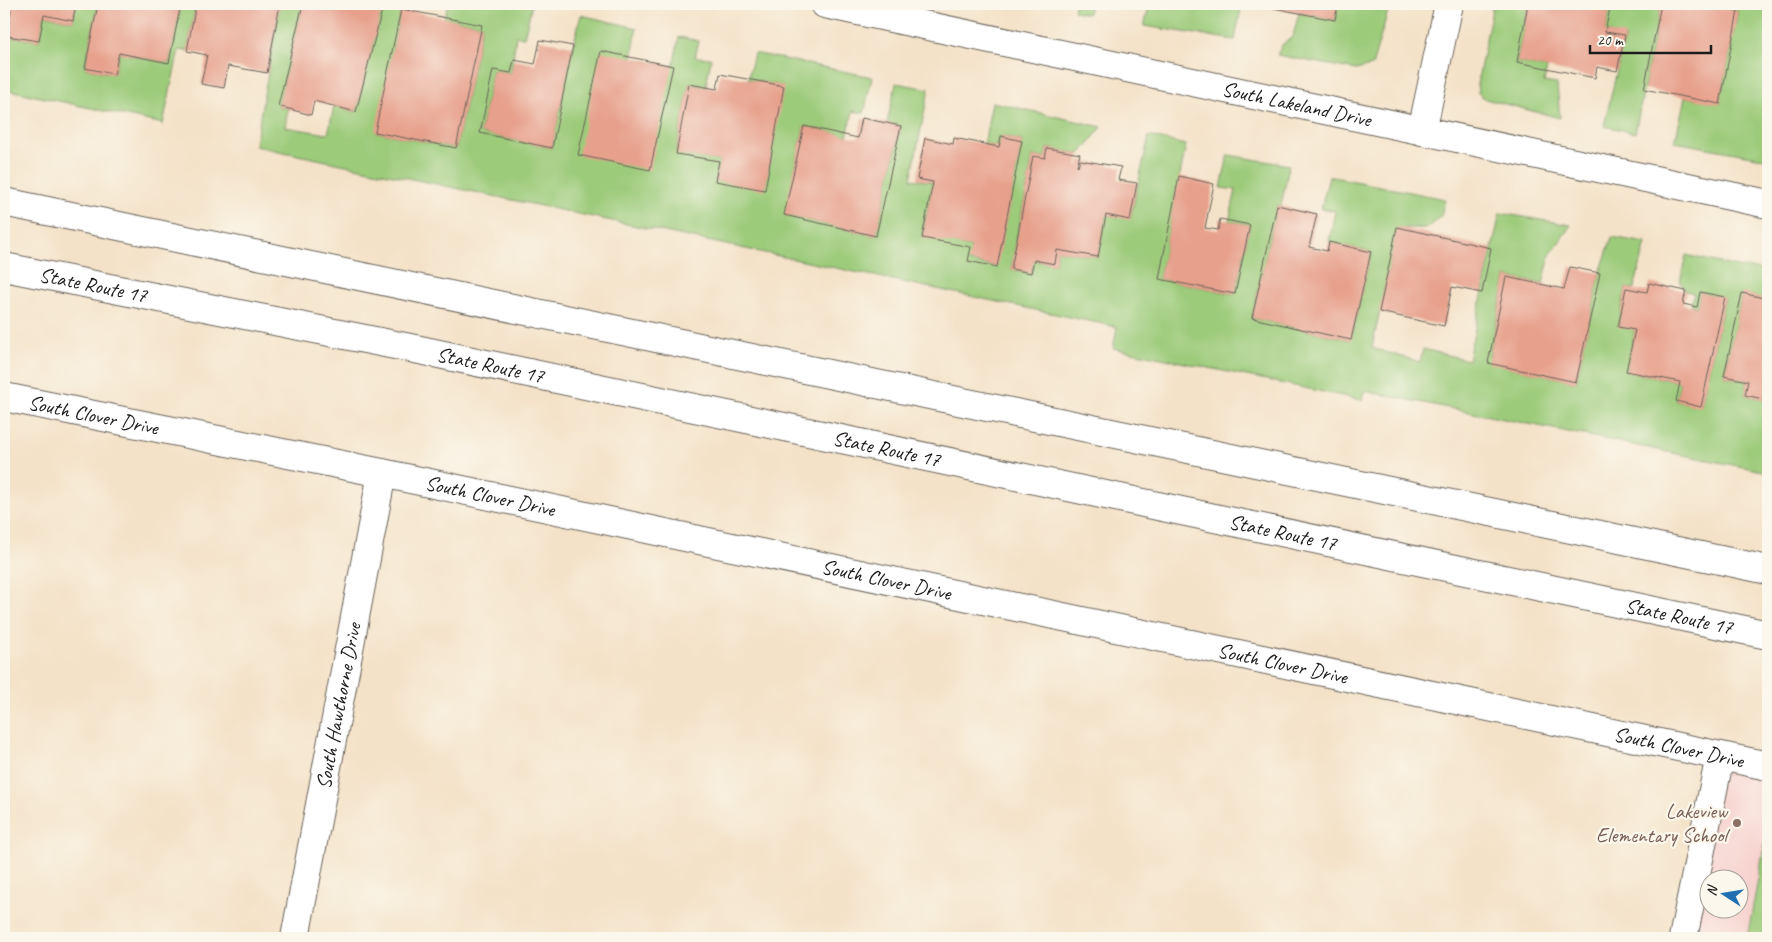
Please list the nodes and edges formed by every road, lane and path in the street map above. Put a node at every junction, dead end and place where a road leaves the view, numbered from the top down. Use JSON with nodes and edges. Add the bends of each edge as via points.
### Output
{"nodes":[{"id":1,"x":825,"y":4,"type":"edge"},
{"id":2,"x":1450,"y":4,"type":"edge"},
{"id":3,"x":862,"y":8,"type":"edge"},
{"id":4,"x":1422,"y":131,"type":"junction"},
{"id":5,"x":4,"y":202,"type":"edge"},
{"id":6,"x":1768,"y":204,"type":"edge"},
{"id":7,"x":4,"y":267,"type":"edge"},
{"id":8,"x":4,"y":397,"type":"edge"},
{"id":9,"x":382,"y":473,"type":"junction"},
{"id":10,"x":1768,"y":570,"type":"edge"},
{"id":11,"x":1768,"y":635,"type":"edge"},
{"id":12,"x":1720,"y":756,"type":"junction"},
{"id":13,"x":1768,"y":766,"type":"edge"},
{"id":14,"x":295,"y":938,"type":"edge"},
{"id":15,"x":1683,"y":938,"type":"edge"}],
"edges":[{"from":1,"to":3,"type":"main road","name":"South Lakeland Drive"},
{"from":2,"to":4,"type":"main road"},
{"from":3,"to":4,"type":"main road","name":"South Lakeland Drive"},
{"from":4,"to":6,"type":"main road","name":"South Lakeland Drive"},
{"from":5,"to":10,"type":"main road"},
{"from":7,"to":11,"type":"main road","name":"State Route 17","via":[[429,352]]},
{"from":8,"to":9,"type":"main road","name":"South Clover Drive"},
{"from":9,"to":12,"type":"main road","name":"South Clover Drive"},
{"from":9,"to":14,"type":"main road","name":"South Hawthorne Drive"},
{"from":12,"to":13,"type":"main road","name":"South Clover Drive"},
{"from":12,"to":15,"type":"main road"}]}
